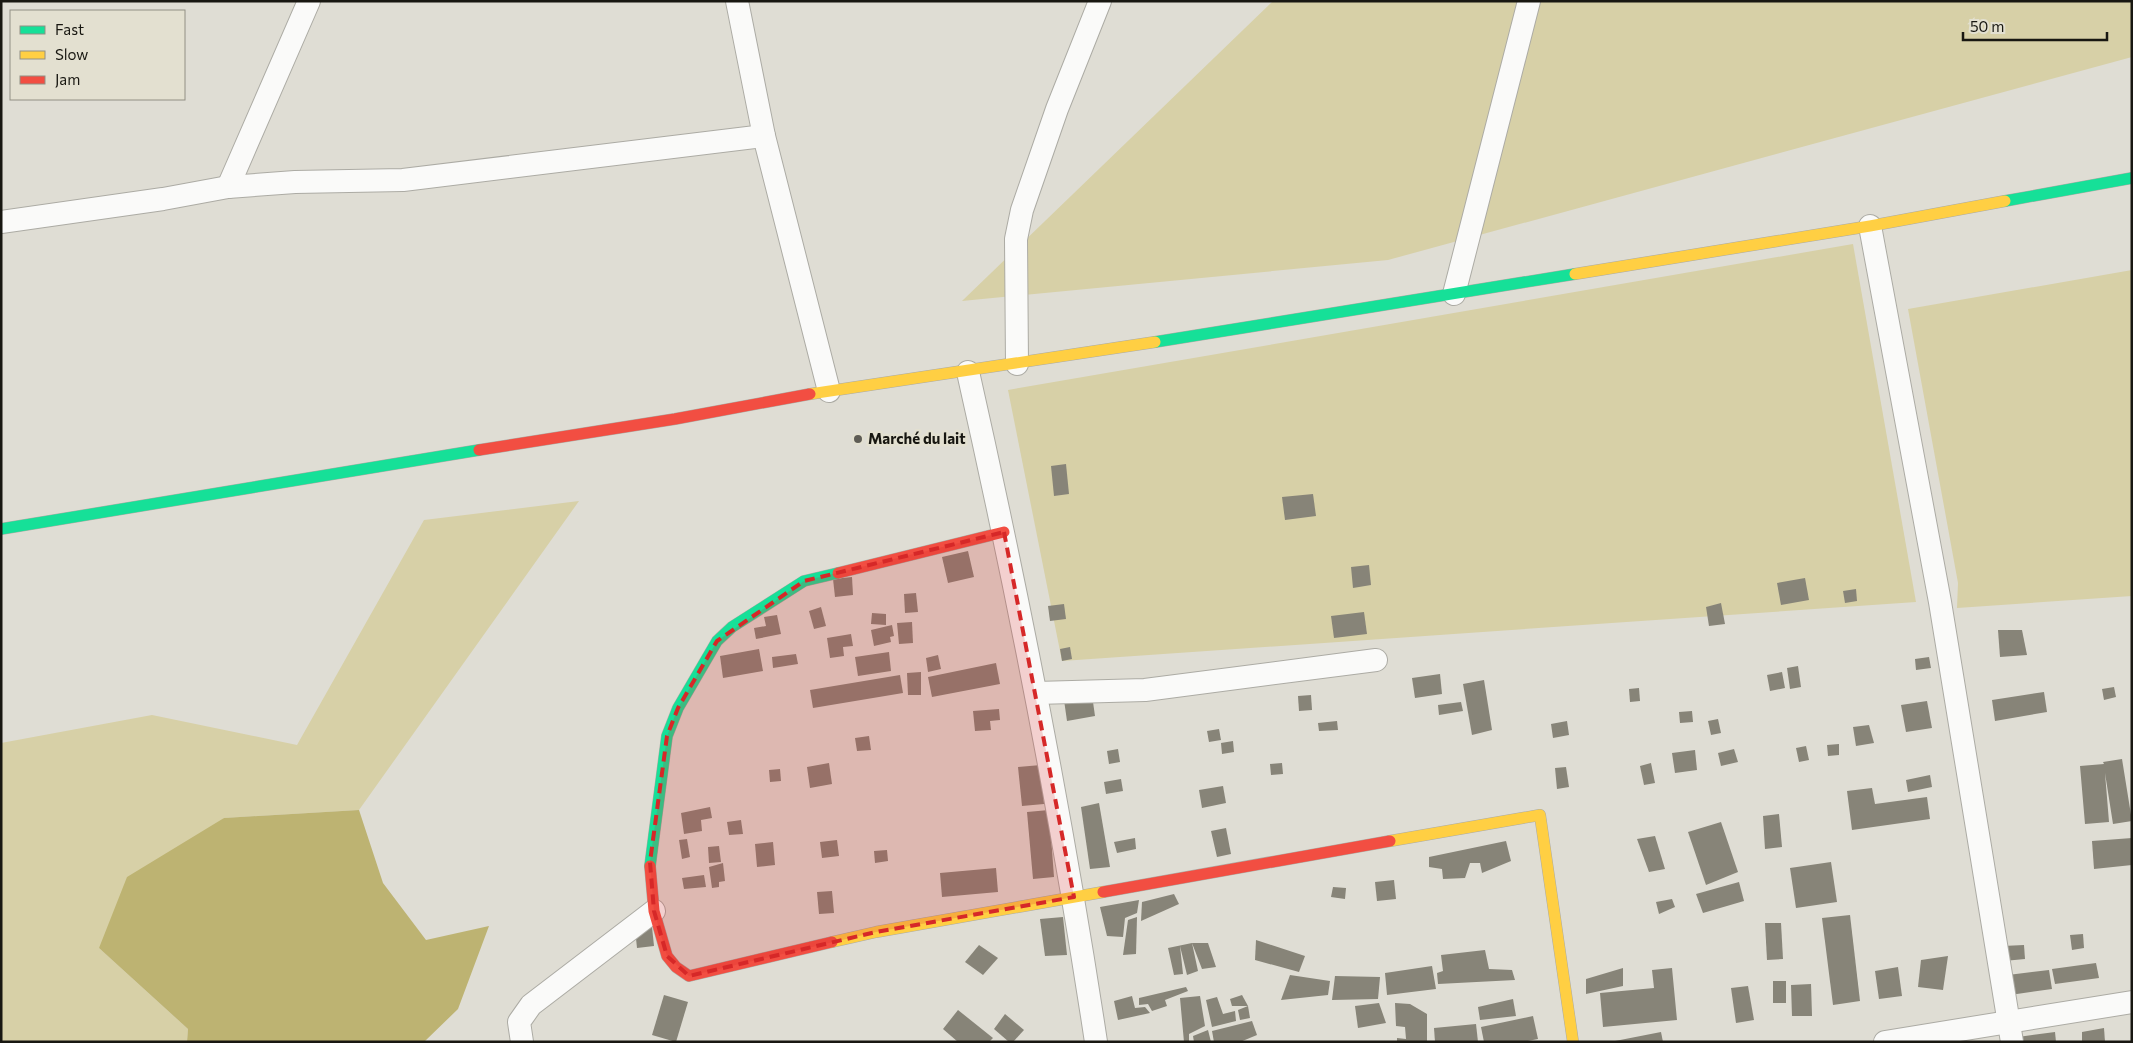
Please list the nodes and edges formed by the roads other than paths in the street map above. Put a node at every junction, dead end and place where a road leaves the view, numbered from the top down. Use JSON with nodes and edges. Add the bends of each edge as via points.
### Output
{"nodes":[{"id":1,"x":309,"y":1,"type":"edge"},
{"id":2,"x":737,"y":1,"type":"edge"},
{"id":3,"x":1100,"y":1,"type":"edge"},
{"id":4,"x":1529,"y":1,"type":"edge"},
{"id":5,"x":764,"y":136,"type":"junction"},
{"id":6,"x":2132,"y":178,"type":"edge"},
{"id":7,"x":228,"y":187,"type":"junction"},
{"id":8,"x":1,"y":222,"type":"edge"},
{"id":9,"x":1870,"y":226,"type":"junction"},
{"id":10,"x":1454,"y":294,"type":"junction"},
{"id":11,"x":1017,"y":364,"type":"junction"},
{"id":12,"x":968,"y":372,"type":"junction"},
{"id":13,"x":829,"y":391,"type":"junction"},
{"id":14,"x":1,"y":529,"type":"edge"},
{"id":15,"x":1004,"y":532,"type":"junction"},
{"id":16,"x":1376,"y":660,"type":"dead end"},
{"id":17,"x":1036,"y":693,"type":"junction"},
{"id":18,"x":1074,"y":897,"type":"junction"},
{"id":19,"x":654,"y":911,"type":"junction"},
{"id":20,"x":2132,"y":1002,"type":"edge"},
{"id":21,"x":2010,"y":1032,"type":"edge"},
{"id":22,"x":522,"y":1042,"type":"edge"},
{"id":23,"x":1096,"y":1042,"type":"edge"},
{"id":24,"x":1572,"y":1042,"type":"edge"},
{"id":25,"x":1885,"y":1042,"type":"edge"}],
"edges":[{"from":1,"to":7,"type":"street"},
{"from":2,"to":5,"type":"street"},
{"from":3,"to":11,"type":"street","via":[[1057,109],[1022,210],[1016,238]]},
{"from":4,"to":10,"type":"street"},
{"from":5,"to":7,"type":"street","via":[[403,180]]},
{"from":5,"to":13,"type":"street"},
{"from":6,"to":9,"type":"main road"},
{"from":7,"to":8,"type":"street"},
{"from":9,"to":10,"type":"main road"},
{"from":9,"to":21,"type":"street","via":[[1940,602]]},
{"from":10,"to":11,"type":"main road"},
{"from":11,"to":12,"type":"main road"},
{"from":12,"to":13,"type":"main road"},
{"from":12,"to":15,"type":"street"},
{"from":13,"to":14,"type":"main road"},
{"from":15,"to":17,"type":"street"},
{"from":15,"to":19,"type":"main road","via":[[804,581],[732,627],[717,641],[678,708],[667,736],[650,862]]},
{"from":16,"to":17,"type":"street","via":[[1145,690]]},
{"from":17,"to":18,"type":"street"},
{"from":18,"to":19,"type":"main road","via":[[876,932],[689,976],[676,968],[667,956]]},
{"from":18,"to":23,"type":"street"},
{"from":18,"to":24,"type":"main road","via":[[1540,815]]},
{"from":19,"to":22,"type":"street","via":[[531,1005],[519,1022]]},
{"from":20,"to":21,"type":"street"},
{"from":21,"to":25,"type":"street"}]}
